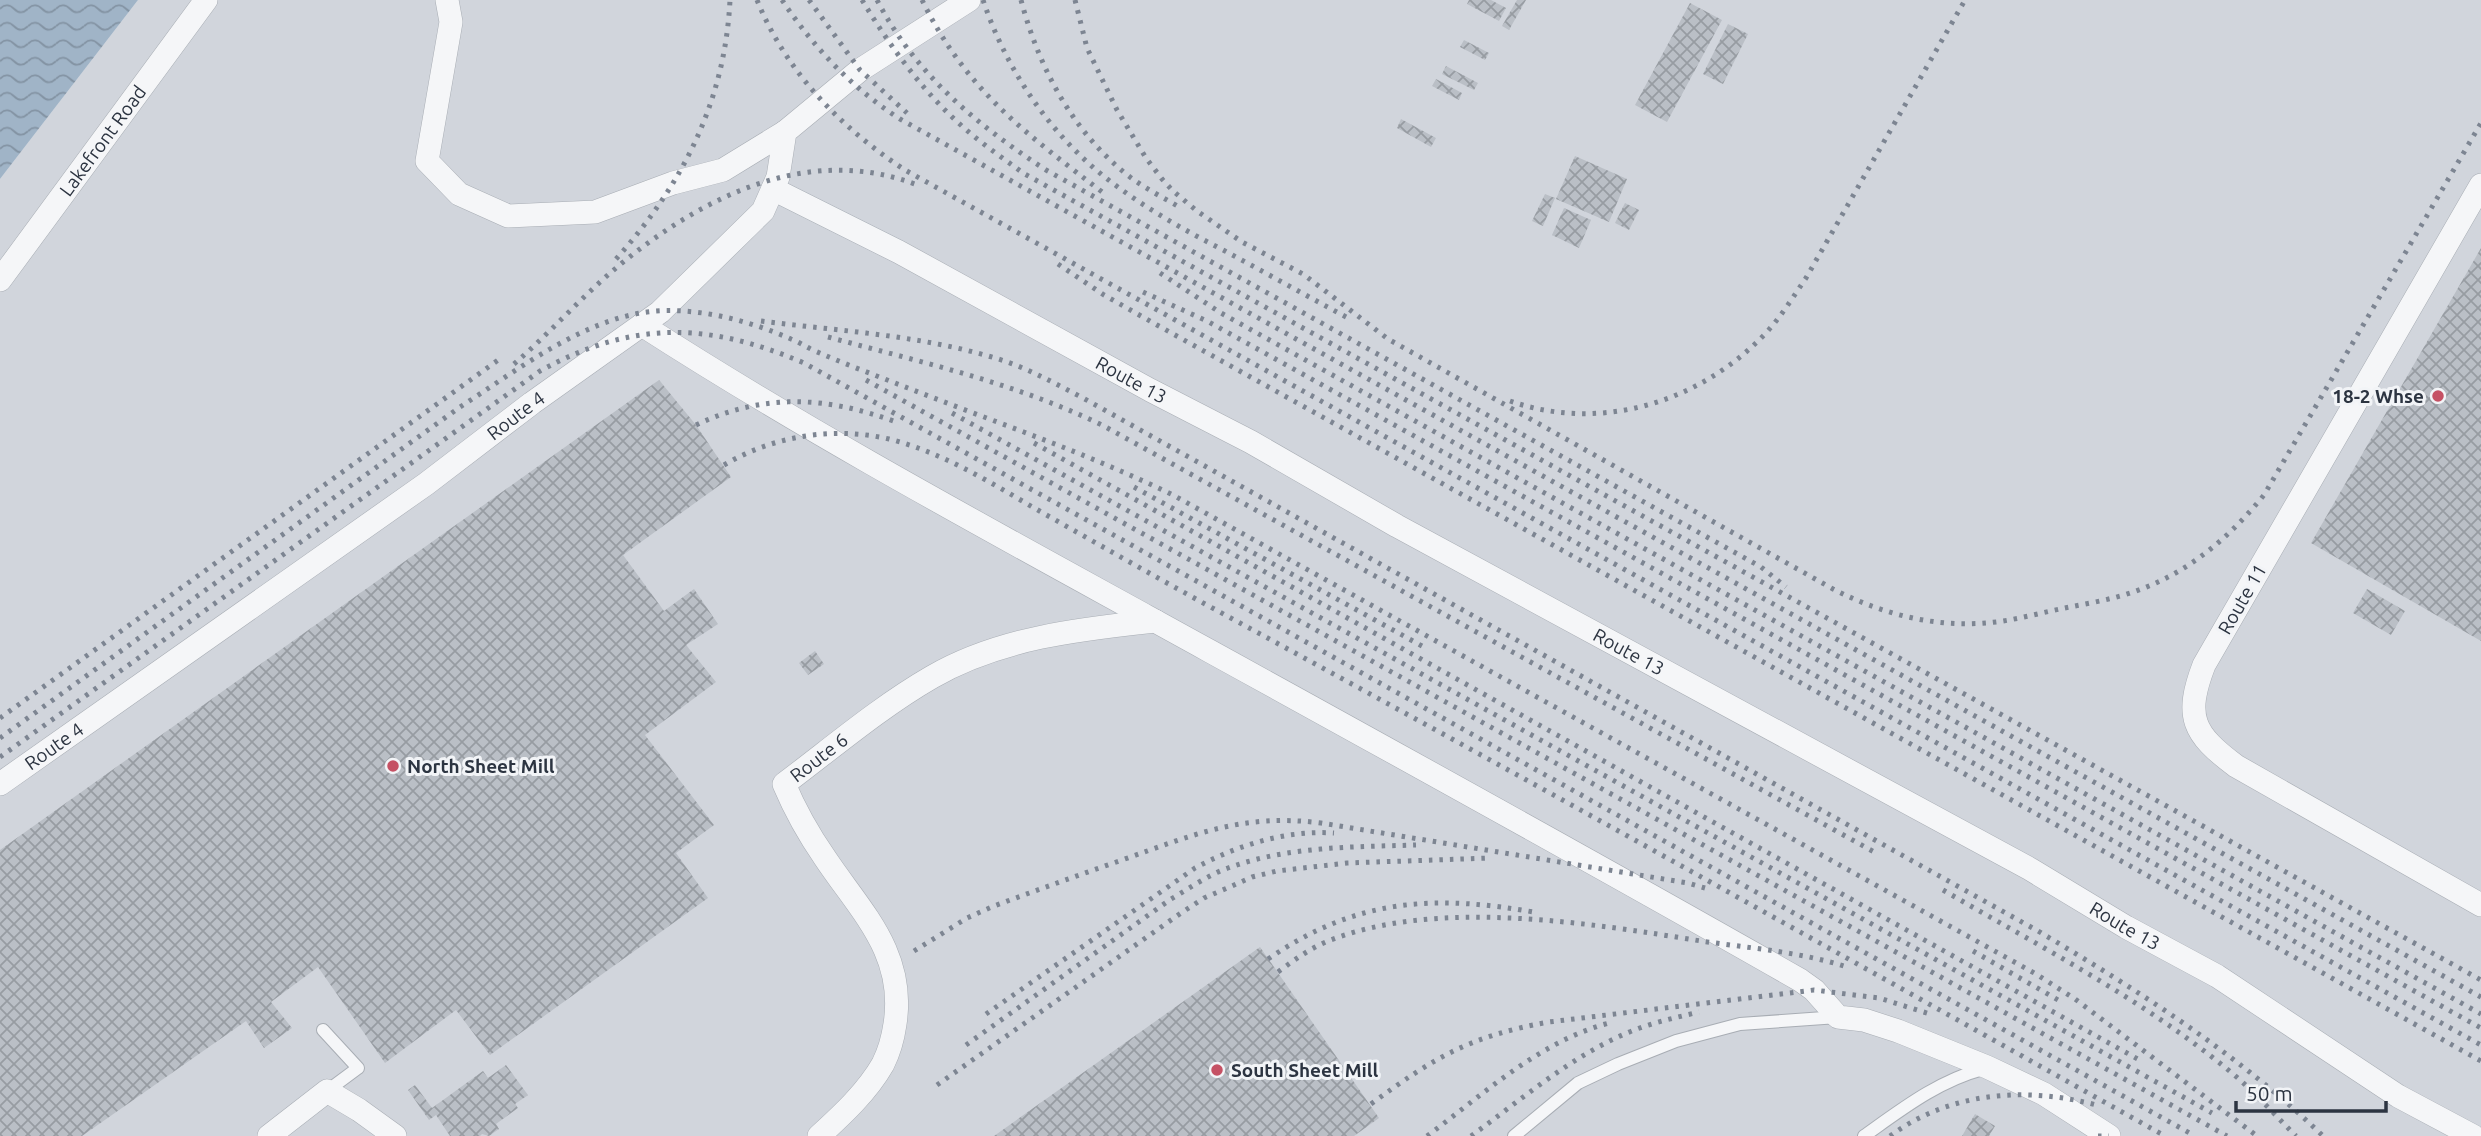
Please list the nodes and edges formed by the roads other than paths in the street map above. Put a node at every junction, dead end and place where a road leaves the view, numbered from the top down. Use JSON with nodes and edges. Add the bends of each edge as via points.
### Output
{"nodes":[{"id":1,"x":206,"y":0,"type":"edge"},
{"id":2,"x":447,"y":0,"type":"edge"},
{"id":3,"x":970,"y":0,"type":"edge"},
{"id":4,"x":785,"y":132,"type":"junction"},
{"id":5,"x":2481,"y":186,"type":"edge"},
{"id":6,"x":773,"y":189,"type":"junction"},
{"id":7,"x":0,"y":280,"type":"edge"},
{"id":8,"x":642,"y":325,"type":"junction"},
{"id":9,"x":1155,"y":621,"type":"junction"},
{"id":10,"x":0,"y":784,"type":"edge"},
{"id":11,"x":2481,"y":905,"type":"edge"},
{"id":12,"x":1838,"y":1017,"type":"junction"},
{"id":13,"x":323,"y":1030,"type":"dead end"},
{"id":14,"x":1987,"y":1068,"type":"junction"},
{"id":15,"x":327,"y":1091,"type":"junction"},
{"id":16,"x":269,"y":1136,"type":"edge"},
{"id":17,"x":395,"y":1136,"type":"edge"},
{"id":18,"x":819,"y":1136,"type":"edge"},
{"id":19,"x":1514,"y":1136,"type":"edge"},
{"id":20,"x":1864,"y":1136,"type":"edge"},
{"id":21,"x":2109,"y":1136,"type":"edge"},
{"id":22,"x":2473,"y":1136,"type":"edge"}],
"edges":[{"from":1,"to":7,"type":"street","name":"Lakefront Road"},
{"from":2,"to":4,"type":"street","via":[[451,22],[427,161],[459,194],[508,216],[595,212],[723,170]]},
{"from":3,"to":4,"type":"street","via":[[860,70]]},
{"from":4,"to":6,"type":"street","name":"Route 4"},
{"from":5,"to":11,"type":"street","name":"Route 11","via":[[2204,665],[2193,698],[2193,717],[2204,738],[2236,766]]},
{"from":6,"to":8,"type":"street","name":"Route 4","via":[[763,211]]},
{"from":6,"to":22,"type":"street","name":"Route 13","via":[[1251,442],[2030,869],[2217,976],[2398,1096]]},
{"from":8,"to":9,"type":"street","via":[[829,441]]},
{"from":8,"to":10,"type":"street","name":"Route 4","via":[[426,484]]},
{"from":9,"to":12,"type":"street","via":[[1800,980]]},
{"from":9,"to":18,"type":"street","name":"Route 6","via":[[1032,639],[963,662],[902,696],[784,784],[824,857],[877,932],[887,951],[896,990],[892,1042],[883,1065]]},
{"from":12,"to":14,"type":"street","via":[[1898,1031]]},
{"from":12,"to":19,"type":"lane","via":[[1740,1024],[1676,1041],[1578,1083]]},
{"from":13,"to":15,"type":"lane","via":[[358,1068]]},
{"from":14,"to":20,"type":"lane","via":[[1937,1087]]},
{"from":14,"to":21,"type":"street","via":[[2044,1094]]},
{"from":15,"to":16,"type":"street"},
{"from":15,"to":17,"type":"street"}]}
